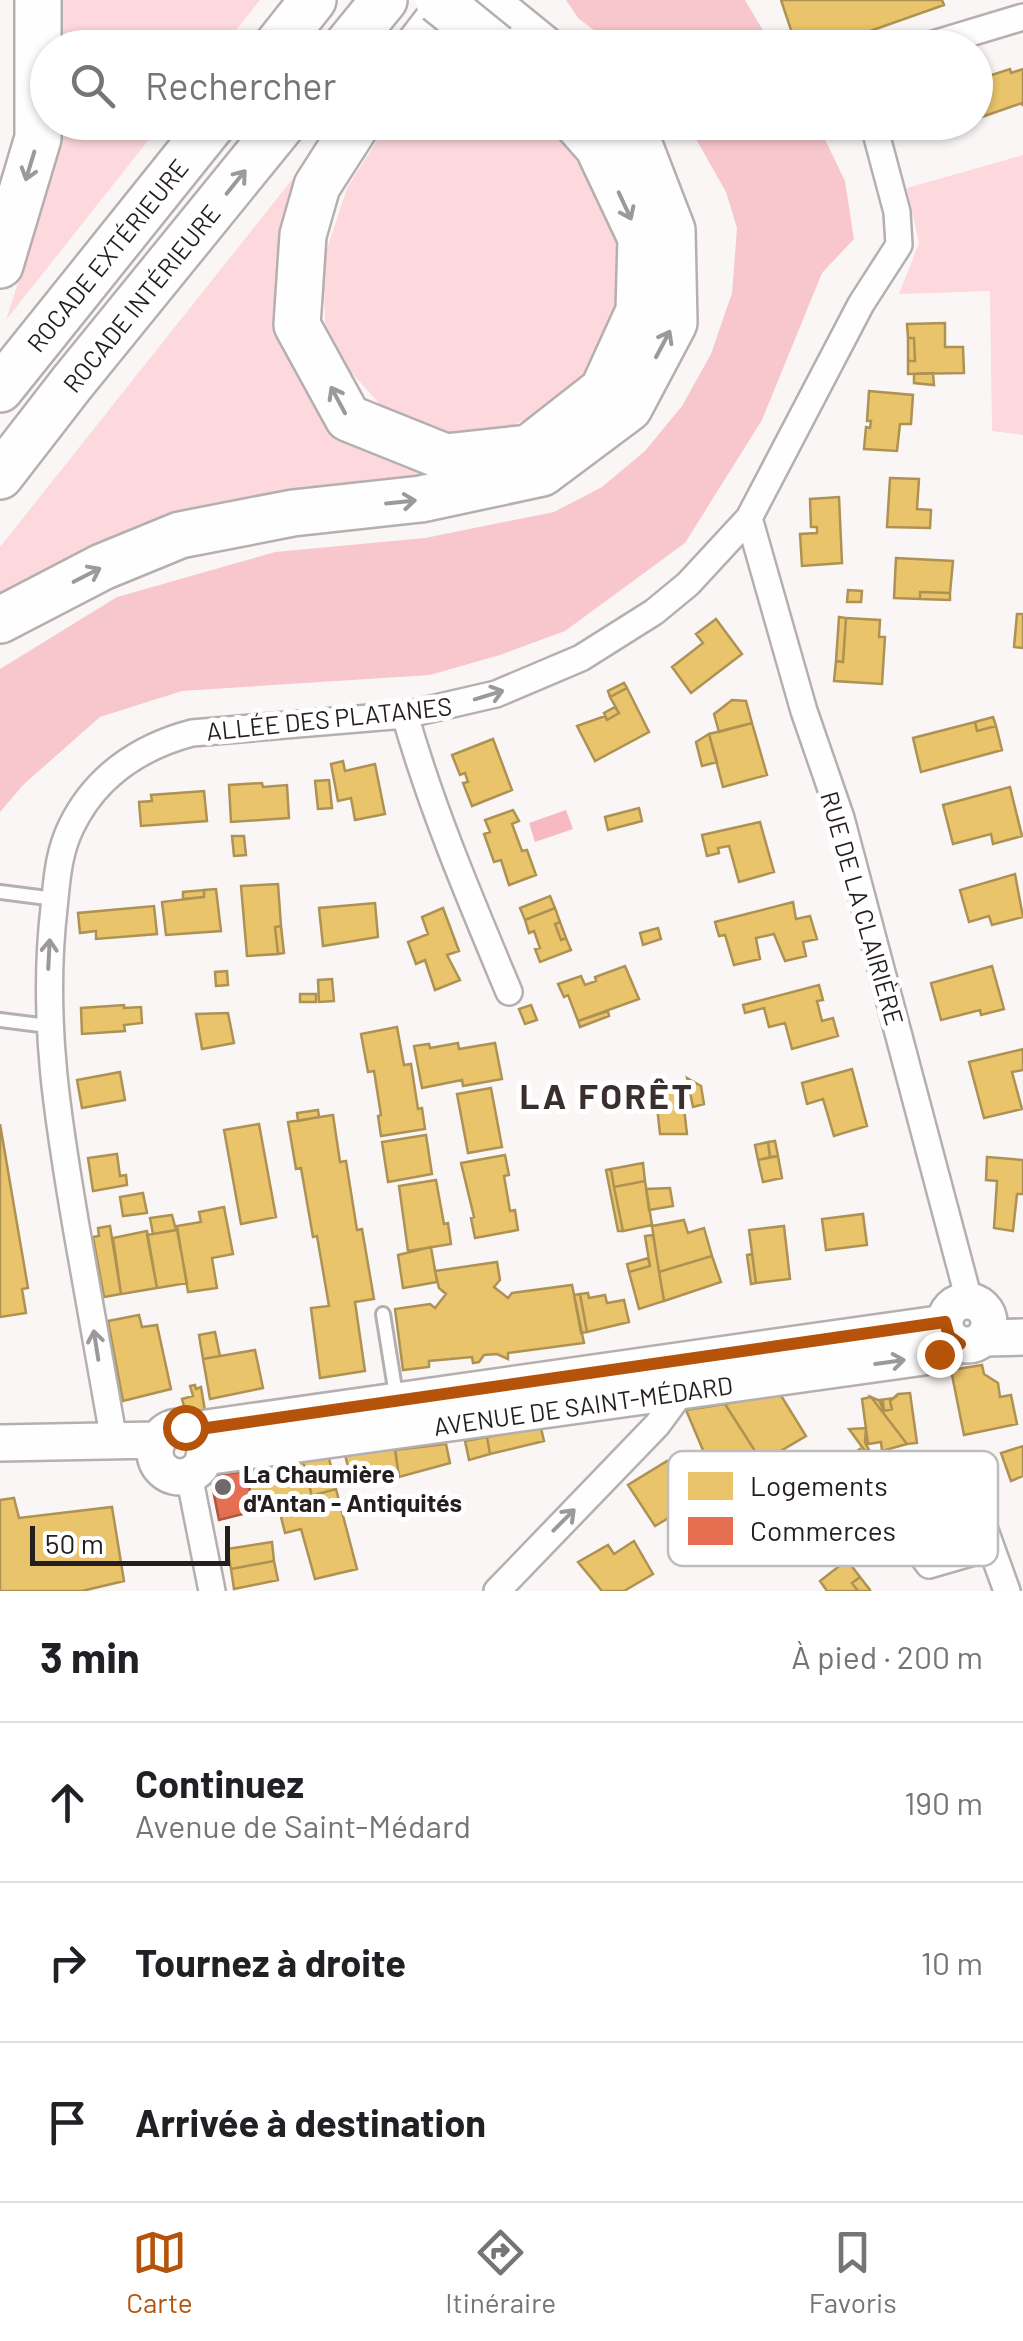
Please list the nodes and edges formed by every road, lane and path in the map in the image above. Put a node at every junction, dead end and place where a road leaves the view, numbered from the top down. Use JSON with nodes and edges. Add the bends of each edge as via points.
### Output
{"nodes":[{"id":1,"x":38,"y":0,"type":"edge"},
{"id":2,"x":313,"y":0,"type":"edge"},
{"id":3,"x":384,"y":0,"type":"edge"},
{"id":4,"x":438,"y":0,"type":"edge"},
{"id":5,"x":454,"y":0,"type":"edge"},
{"id":6,"x":1023,"y":17,"type":"edge"},
{"id":7,"x":38,"y":30,"type":"edge"},
{"id":8,"x":289,"y":30,"type":"edge"},
{"id":9,"x":360,"y":30,"type":"edge"},
{"id":10,"x":431,"y":30,"type":"edge"},
{"id":11,"x":500,"y":30,"type":"edge"},
{"id":12,"x":980,"y":30,"type":"edge"},
{"id":13,"x":37,"y":140,"type":"edge"},
{"id":14,"x":200,"y":140,"type":"edge"},
{"id":15,"x":270,"y":140,"type":"edge"},
{"id":16,"x":346,"y":140,"type":"edge"},
{"id":17,"x":592,"y":140,"type":"edge"},
{"id":18,"x":633,"y":140,"type":"edge"},
{"id":19,"x":878,"y":140,"type":"edge"},
{"id":20,"x":0,"y":265,"type":"edge"},
{"id":21,"x":0,"y":388,"type":"edge"},
{"id":22,"x":0,"y":476,"type":"edge"},
{"id":23,"x":749,"y":518,"type":"junction"},
{"id":24,"x":0,"y":620,"type":"edge"},
{"id":25,"x":405,"y":715,"type":"junction"},
{"id":26,"x":0,"y":892,"type":"edge"},
{"id":27,"x":55,"y":899,"type":"junction"},
{"id":28,"x":509,"y":992,"type":"dead end"},
{"id":29,"x":0,"y":1020,"type":"edge"},
{"id":30,"x":48,"y":1026,"type":"junction"},
{"id":31,"x":383,"y":1314,"type":"dead end"},
{"id":32,"x":978,"y":1322,"type":"edge"},
{"id":33,"x":887,"y":1331,"type":"junction"},
{"id":34,"x":1023,"y":1337,"type":"edge"},
{"id":35,"x":682,"y":1391,"type":"junction"},
{"id":36,"x":397,"y":1401,"type":"junction"},
{"id":37,"x":244,"y":1422,"type":"junction"},
{"id":38,"x":114,"y":1441,"type":"junction"},
{"id":39,"x":0,"y":1444,"type":"edge"},
{"id":40,"x":180,"y":1453,"type":"junction"},
{"id":41,"x":0,"y":1466,"type":"edge"},
{"id":42,"x":998,"y":1566,"type":"edge"},
{"id":43,"x":212,"y":1591,"type":"edge"},
{"id":44,"x":497,"y":1591,"type":"edge"},
{"id":45,"x":1007,"y":1591,"type":"edge"}],
"edges":[{"from":1,"to":7,"type":"highway","one_way":true},
{"from":2,"to":8,"type":"highway"},
{"from":3,"to":9,"type":"highway"},
{"from":4,"to":11,"type":"highway","bridge":true},
{"from":5,"to":10,"type":"highway"},
{"from":6,"to":12,"type":"street"},
{"from":13,"to":20,"type":"highway","one_way":true},
{"from":14,"to":21,"type":"highway","name":"ROCADE EXTÉRIEURE"},
{"from":22,"to":15,"type":"highway","name":"ROCADE INTÉRIEURE","one_way":true},
{"from":17,"to":16,"type":"highway","one_way":true,"via":[[641,238],[639,311],[603,390],[529,448],[445,457],[348,418],[298,325],[304,236],[317,186]]},
{"from":24,"to":18,"type":"highway","one_way":true,"via":[[180,535],[292,513],[421,500],[542,473],[630,408],[674,323],[672,230]]},
{"from":19,"to":23,"type":"street","name":"ALLÉE DES PLATANES","via":[[898,212],[899,245]]},
{"from":25,"to":23,"type":"street","name":"ALLÉE DES PLATANES","one_way":true,"via":[[496,694],[581,658],[666,602]]},
{"from":23,"to":32,"type":"street","name":"RUE DE LA CLAIRIÈRE","via":[[841,818]]},
{"from":25,"to":27,"type":"street","name":"ALLÉE DES PLATANES","via":[[192,733],[150,747],[112,772],[82,808],[62,851]]},
{"from":25,"to":28,"type":"street"},
{"from":26,"to":27,"type":"lane"},
{"from":30,"to":27,"type":"street","name":"ALLÉE DES PLATANES","one_way":true},
{"from":29,"to":30,"type":"lane"},
{"from":38,"to":30,"type":"street","name":"ALLÉE DES PLATANES","one_way":true,"via":[[54,1103]]},
{"from":31,"to":36,"type":"lane"},
{"from":32,"to":33,"type":"main road","name":"AVENUE DE SAINT-MÉDARD"},
{"from":32,"to":34,"type":"main road","name":"AVENUE DE SAINT-MÉDARD"},
{"from":35,"to":32,"type":"main road","name":"AVENUE DE SAINT-MÉDARD","one_way":true,"via":[[939,1354]]},
{"from":33,"to":36,"type":"main road","name":"AVENUE DE SAINT-MÉDARD"},
{"from":33,"to":37,"type":"lane","name":"AVENUE DE SAINT-MÉDARD","via":[[795,1359],[352,1423]]},
{"from":35,"to":40,"type":"main road","name":"AVENUE DE SAINT-MÉDARD"},
{"from":44,"to":35,"type":"street","one_way":true},
{"from":36,"to":37,"type":"main road","name":"AVENUE DE SAINT-MÉDARD"},
{"from":37,"to":40,"type":"main road","name":"AVENUE DE SAINT-MÉDARD"},
{"from":38,"to":39,"type":"main road","name":"AVENUE DE SAINT-MÉDARD"},
{"from":38,"to":40,"type":"main road","name":"AVENUE DE SAINT-MÉDARD"},
{"from":40,"to":41,"type":"main road","name":"AVENUE DE SAINT-MÉDARD"},
{"from":40,"to":43,"type":"street"},
{"from":42,"to":45,"type":"street"}]}
